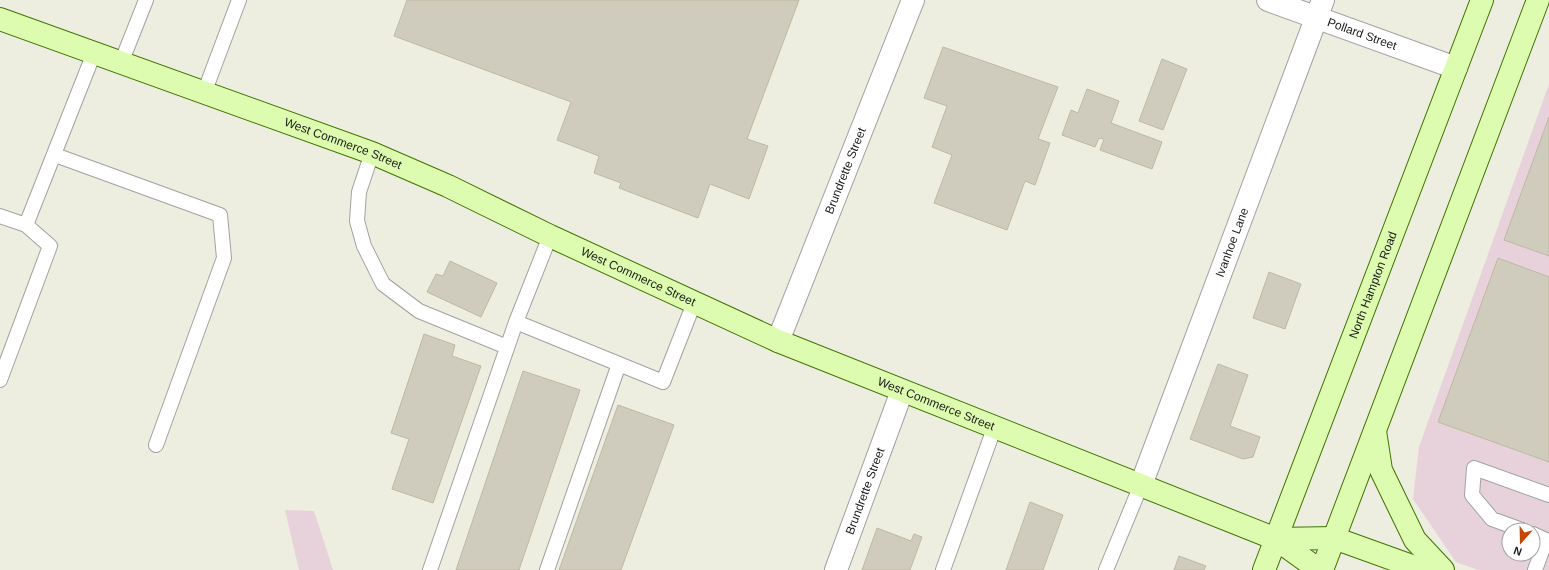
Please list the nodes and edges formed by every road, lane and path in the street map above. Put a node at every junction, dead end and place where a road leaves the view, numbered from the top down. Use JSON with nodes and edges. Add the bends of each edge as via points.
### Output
{"nodes":[{"id":1,"x":146,"y":0,"type":"edge"},
{"id":2,"x":239,"y":0,"type":"edge"},
{"id":3,"x":913,"y":0,"type":"edge"},
{"id":4,"x":1268,"y":0,"type":"edge"},
{"id":5,"x":1482,"y":0,"type":"edge"},
{"id":6,"x":1538,"y":0,"type":"edge"},
{"id":7,"x":1320,"y":9,"type":"edge"},
{"id":8,"x":0,"y":19,"type":"edge"},
{"id":9,"x":94,"y":53,"type":"junction"},
{"id":10,"x":121,"y":63,"type":"junction"},
{"id":11,"x":1456,"y":68,"type":"junction"},
{"id":12,"x":204,"y":93,"type":"junction"},
{"id":13,"x":372,"y":153,"type":"junction"},
{"id":14,"x":54,"y":155,"type":"junction"},
{"id":15,"x":0,"y":216,"type":"edge"},
{"id":16,"x":26,"y":225,"type":"junction"},
{"id":17,"x":550,"y":236,"type":"junction"},
{"id":18,"x":694,"y":303,"type":"junction"},
{"id":19,"x":516,"y":322,"type":"junction"},
{"id":20,"x":778,"y":341,"type":"junction"},
{"id":21,"x":508,"y":347,"type":"junction"},
{"id":22,"x":619,"y":364,"type":"junction"},
{"id":23,"x":0,"y":380,"type":"edge"},
{"id":24,"x":902,"y":391,"type":"junction"},
{"id":25,"x":995,"y":426,"type":"junction"},
{"id":26,"x":1375,"y":430,"type":"junction"},
{"id":27,"x":156,"y":445,"type":"dead end"},
{"id":28,"x":1141,"y":485,"type":"junction"},
{"id":29,"x":1549,"y":495,"type":"edge"},
{"id":30,"x":1501,"y":522,"type":"edge"},
{"id":31,"x":1276,"y":538,"type":"junction"},
{"id":32,"x":1334,"y":538,"type":"junction"},
{"id":33,"x":1548,"y":540,"type":"edge"},
{"id":34,"x":430,"y":570,"type":"edge"},
{"id":35,"x":547,"y":570,"type":"edge"},
{"id":36,"x":836,"y":570,"type":"edge"},
{"id":37,"x":943,"y":570,"type":"edge"},
{"id":38,"x":1106,"y":570,"type":"edge"},
{"id":39,"x":1264,"y":570,"type":"edge"},
{"id":40,"x":1321,"y":570,"type":"edge"},
{"id":41,"x":1423,"y":570,"type":"edge"},
{"id":42,"x":1443,"y":570,"type":"edge"},
{"id":43,"x":1536,"y":570,"type":"edge"}],
"edges":[{"from":1,"to":10,"type":"lane"},
{"from":2,"to":12,"type":"lane"},
{"from":3,"to":20,"type":"street","name":"Brundrette Street"},
{"from":4,"to":7,"type":"street","name":"Pollard Street"},
{"from":5,"to":11,"type":"street","name":"North Hampton Road"},
{"from":6,"to":26,"type":"street"},
{"from":7,"to":11,"type":"street","name":"Pollard Street"},
{"from":7,"to":28,"type":"street","name":"Ivanhoe Lane"},
{"from":8,"to":9,"type":"street","name":"West Commerce Street"},
{"from":9,"to":10,"type":"street","name":"West Commerce Street"},
{"from":9,"to":14,"type":"lane"},
{"from":10,"to":12,"type":"street","name":"West Commerce Street"},
{"from":11,"to":31,"type":"street","name":"North Hampton Road"},
{"from":12,"to":13,"type":"street","name":"West Commerce Street"},
{"from":13,"to":17,"type":"street","name":"West Commerce Street","via":[[448,186]]},
{"from":13,"to":21,"type":"lane","via":[[359,192],[357,221],[364,246],[383,284],[419,311]]},
{"from":14,"to":16,"type":"lane"},
{"from":14,"to":27,"type":"lane","via":[[220,215],[224,258]]},
{"from":15,"to":16,"type":"lane"},
{"from":16,"to":23,"type":"lane","via":[[50,246]]},
{"from":17,"to":18,"type":"street","name":"West Commerce Street"},
{"from":17,"to":19,"type":"lane"},
{"from":18,"to":20,"type":"street","name":"West Commerce Street"},
{"from":18,"to":22,"type":"lane","via":[[663,382]]},
{"from":19,"to":21,"type":"lane"},
{"from":19,"to":22,"type":"lane"},
{"from":20,"to":24,"type":"street","name":"West Commerce Street"},
{"from":21,"to":34,"type":"lane"},
{"from":22,"to":35,"type":"lane"},
{"from":24,"to":25,"type":"street","name":"West Commerce Street"},
{"from":24,"to":36,"type":"street","name":"Brundrette Street"},
{"from":25,"to":28,"type":"street","name":"West Commerce Street"},
{"from":25,"to":37,"type":"lane"},
{"from":26,"to":32,"type":"street"},
{"from":26,"to":42,"type":"street","via":[[1381,470],[1396,501],[1415,540]]},
{"from":28,"to":31,"type":"street","name":"West Commerce Street"},
{"from":28,"to":38,"type":"lane"},
{"from":29,"to":30,"type":"lane","via":[[1474,468],[1472,495],[1492,519]]},
{"from":31,"to":32,"type":"street","name":"West Commerce Street"},
{"from":31,"to":39,"type":"street","name":"North Hampton Road"},
{"from":31,"to":40,"type":"street","name":"West Commerce Street"},
{"from":32,"to":40,"type":"street"},
{"from":32,"to":41,"type":"street","name":"West Commerce Street"},
{"from":33,"to":43,"type":"lane"}]}
